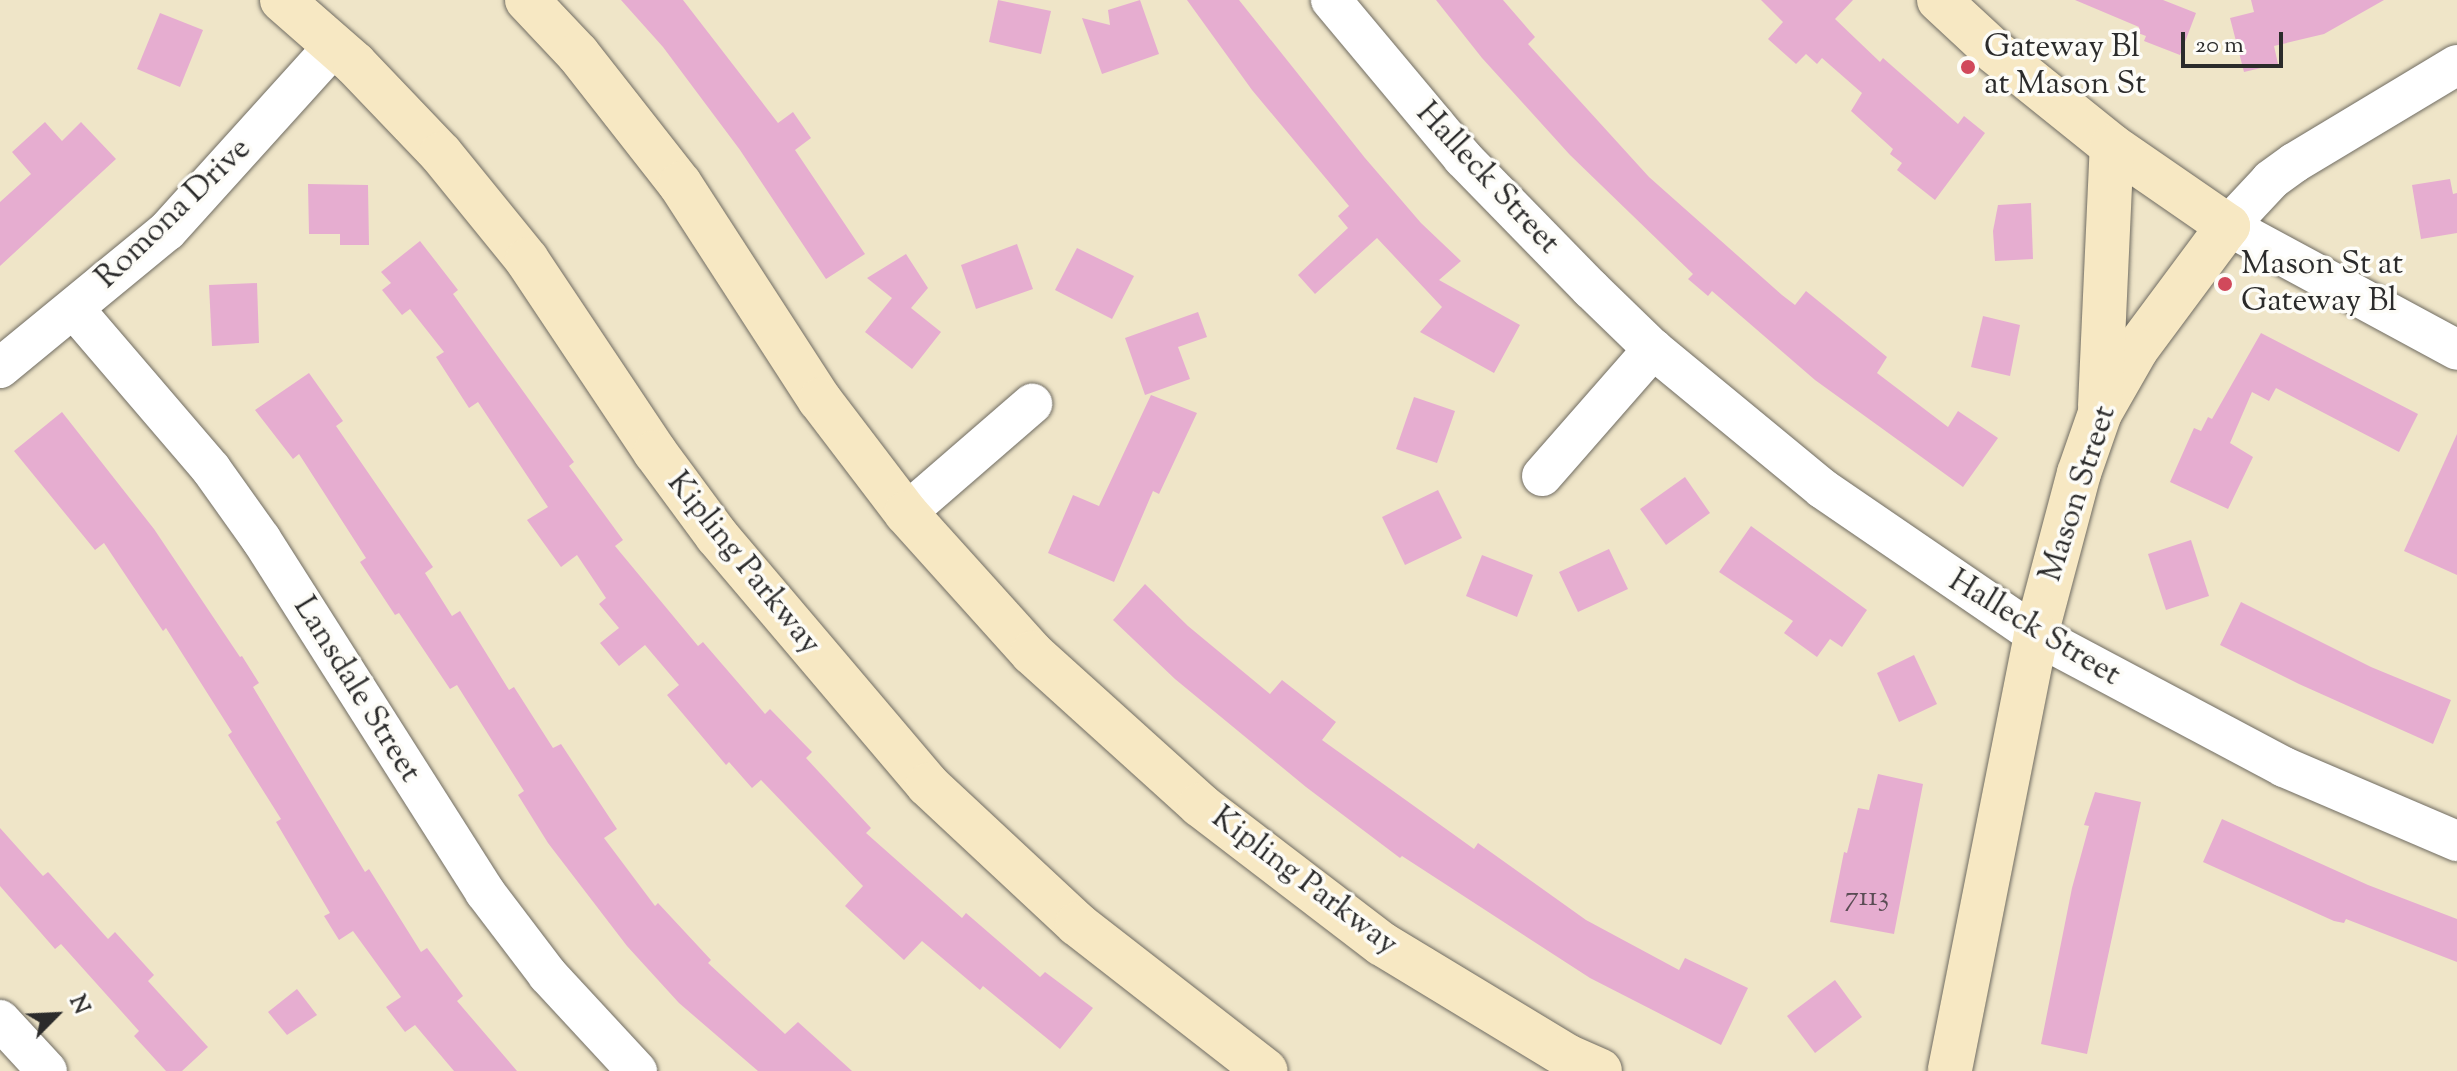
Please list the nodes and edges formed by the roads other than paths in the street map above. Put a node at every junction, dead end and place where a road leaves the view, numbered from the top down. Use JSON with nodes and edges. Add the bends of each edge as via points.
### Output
{"nodes":[{"id":1,"x":282,"y":0,"type":"edge"},
{"id":2,"x":527,"y":0,"type":"edge"},
{"id":3,"x":1331,"y":0,"type":"edge"},
{"id":4,"x":1939,"y":0,"type":"edge"},
{"id":5,"x":334,"y":46,"type":"junction"},
{"id":6,"x":2457,"y":65,"type":"edge"},
{"id":7,"x":2112,"y":146,"type":"junction"},
{"id":8,"x":2228,"y":226,"type":"junction"},
{"id":9,"x":74,"y":309,"type":"junction"},
{"id":10,"x":1653,"y":349,"type":"junction"},
{"id":11,"x":2457,"y":350,"type":"edge"},
{"id":12,"x":0,"y":368,"type":"edge"},
{"id":13,"x":1032,"y":404,"type":"dead end"},
{"id":14,"x":2100,"y":413,"type":"junction"},
{"id":15,"x":1542,"y":476,"type":"dead end"},
{"id":16,"x":906,"y":513,"type":"junction"},
{"id":17,"x":2036,"y":635,"type":"junction"},
{"id":18,"x":2457,"y":841,"type":"edge"},
{"id":19,"x":0,"y":1020,"type":"edge"},
{"id":20,"x":47,"y":1071,"type":"edge"},
{"id":21,"x":637,"y":1071,"type":"edge"},
{"id":22,"x":1266,"y":1071,"type":"edge"},
{"id":23,"x":1600,"y":1071,"type":"edge"},
{"id":24,"x":1950,"y":1071,"type":"edge"}],
"edges":[{"from":1,"to":5,"type":"street","name":"Kipling Parkway"},
{"from":2,"to":16,"type":"street","name":"Kipling Parkway","via":[[578,54],[680,184],[820,400]]},
{"from":3,"to":10,"type":"street","name":"Halleck Street","via":[[1463,158]]},
{"from":4,"to":7,"type":"street"},
{"from":5,"to":9,"type":"street","name":"Romona Drive","via":[[167,231]]},
{"from":5,"to":22,"type":"street","name":"Kipling Parkway","via":[[441,154],[527,260],[717,536],[928,785],[1077,924]]},
{"from":6,"to":8,"type":"street","name":"Mason Street","via":[[2294,163]]},
{"from":7,"to":8,"type":"street"},
{"from":7,"to":14,"type":"street"},
{"from":8,"to":11,"type":"street"},
{"from":8,"to":14,"type":"street","name":"Mason Street","via":[[2136,350]]},
{"from":9,"to":12,"type":"street","name":"Romona Drive"},
{"from":9,"to":21,"type":"street","name":"Lansdale Street","via":[[211,469],[261,539],[485,892],[548,975]]},
{"from":10,"to":15,"type":"street"},
{"from":10,"to":17,"type":"street","name":"Halleck Street","via":[[1823,489]]},
{"from":13,"to":16,"type":"street"},
{"from":14,"to":17,"type":"street","name":"Mason Street"},
{"from":16,"to":23,"type":"street","name":"Kipling Parkway","via":[[1032,653],[1200,805],[1382,944]]},
{"from":17,"to":18,"type":"street","name":"Halleck Street","via":[[2284,767]]},
{"from":17,"to":24,"type":"street","name":"Mason Street"},
{"from":19,"to":20,"type":"street"}]}
